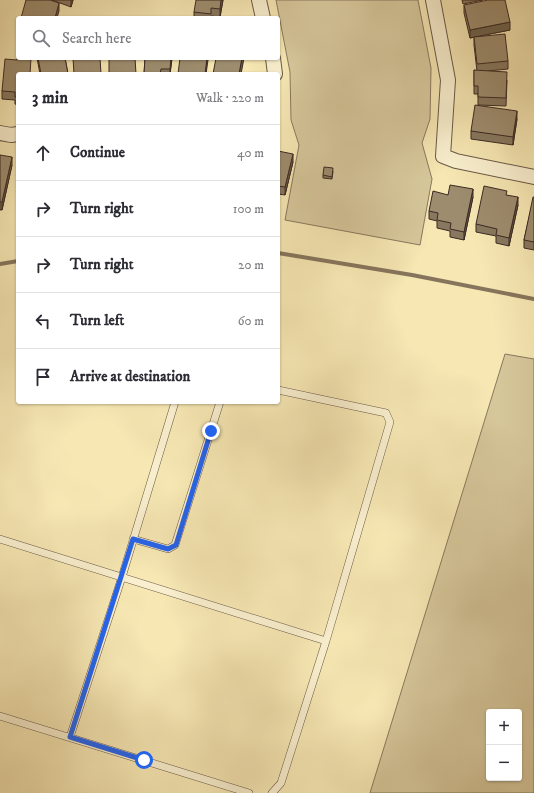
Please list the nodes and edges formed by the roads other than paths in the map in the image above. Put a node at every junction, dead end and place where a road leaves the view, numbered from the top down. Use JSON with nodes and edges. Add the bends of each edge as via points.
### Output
{"nodes":[{"id":1,"x":259,"y":0,"type":"edge"},
{"id":2,"x":433,"y":0,"type":"edge"},
{"id":3,"x":263,"y":16,"type":"edge"},
{"id":4,"x":273,"y":60,"type":"edge"},
{"id":5,"x":275,"y":72,"type":"edge"},
{"id":6,"x":0,"y":133,"type":"edge"},
{"id":7,"x":16,"y":134,"type":"edge"},
{"id":8,"x":534,"y":177,"type":"edge"},
{"id":9,"x":280,"y":390,"type":"edge"},
{"id":10,"x":174,"y":404,"type":"edge"},
{"id":11,"x":219,"y":404,"type":"edge"},
{"id":12,"x":0,"y":539,"type":"edge"},
{"id":13,"x":133,"y":539,"type":"junction"},
{"id":14,"x":122,"y":577,"type":"junction"},
{"id":15,"x":326,"y":641,"type":"junction"},
{"id":16,"x":0,"y":716,"type":"edge"},
{"id":17,"x":70,"y":737,"type":"junction"},
{"id":18,"x":249,"y":793,"type":"edge"},
{"id":19,"x":272,"y":793,"type":"edge"}],
"edges":[{"from":1,"to":3,"type":"street"},
{"from":2,"to":8,"type":"street","via":[[448,80],[443,156],[456,162]]},
{"from":4,"to":5,"type":"street"},
{"from":6,"to":7,"type":"street"},
{"from":9,"to":15,"type":"lane","via":[[386,413],[390,422]]},
{"from":10,"to":13,"type":"lane"},
{"from":11,"to":13,"type":"lane","via":[[176,545],[168,549]]},
{"from":12,"to":14,"type":"lane"},
{"from":13,"to":14,"type":"lane"},
{"from":14,"to":15,"type":"lane"},
{"from":14,"to":17,"type":"lane"},
{"from":15,"to":19,"type":"lane","via":[[281,783]]},
{"from":16,"to":17,"type":"lane"},
{"from":17,"to":18,"type":"lane"}]}
